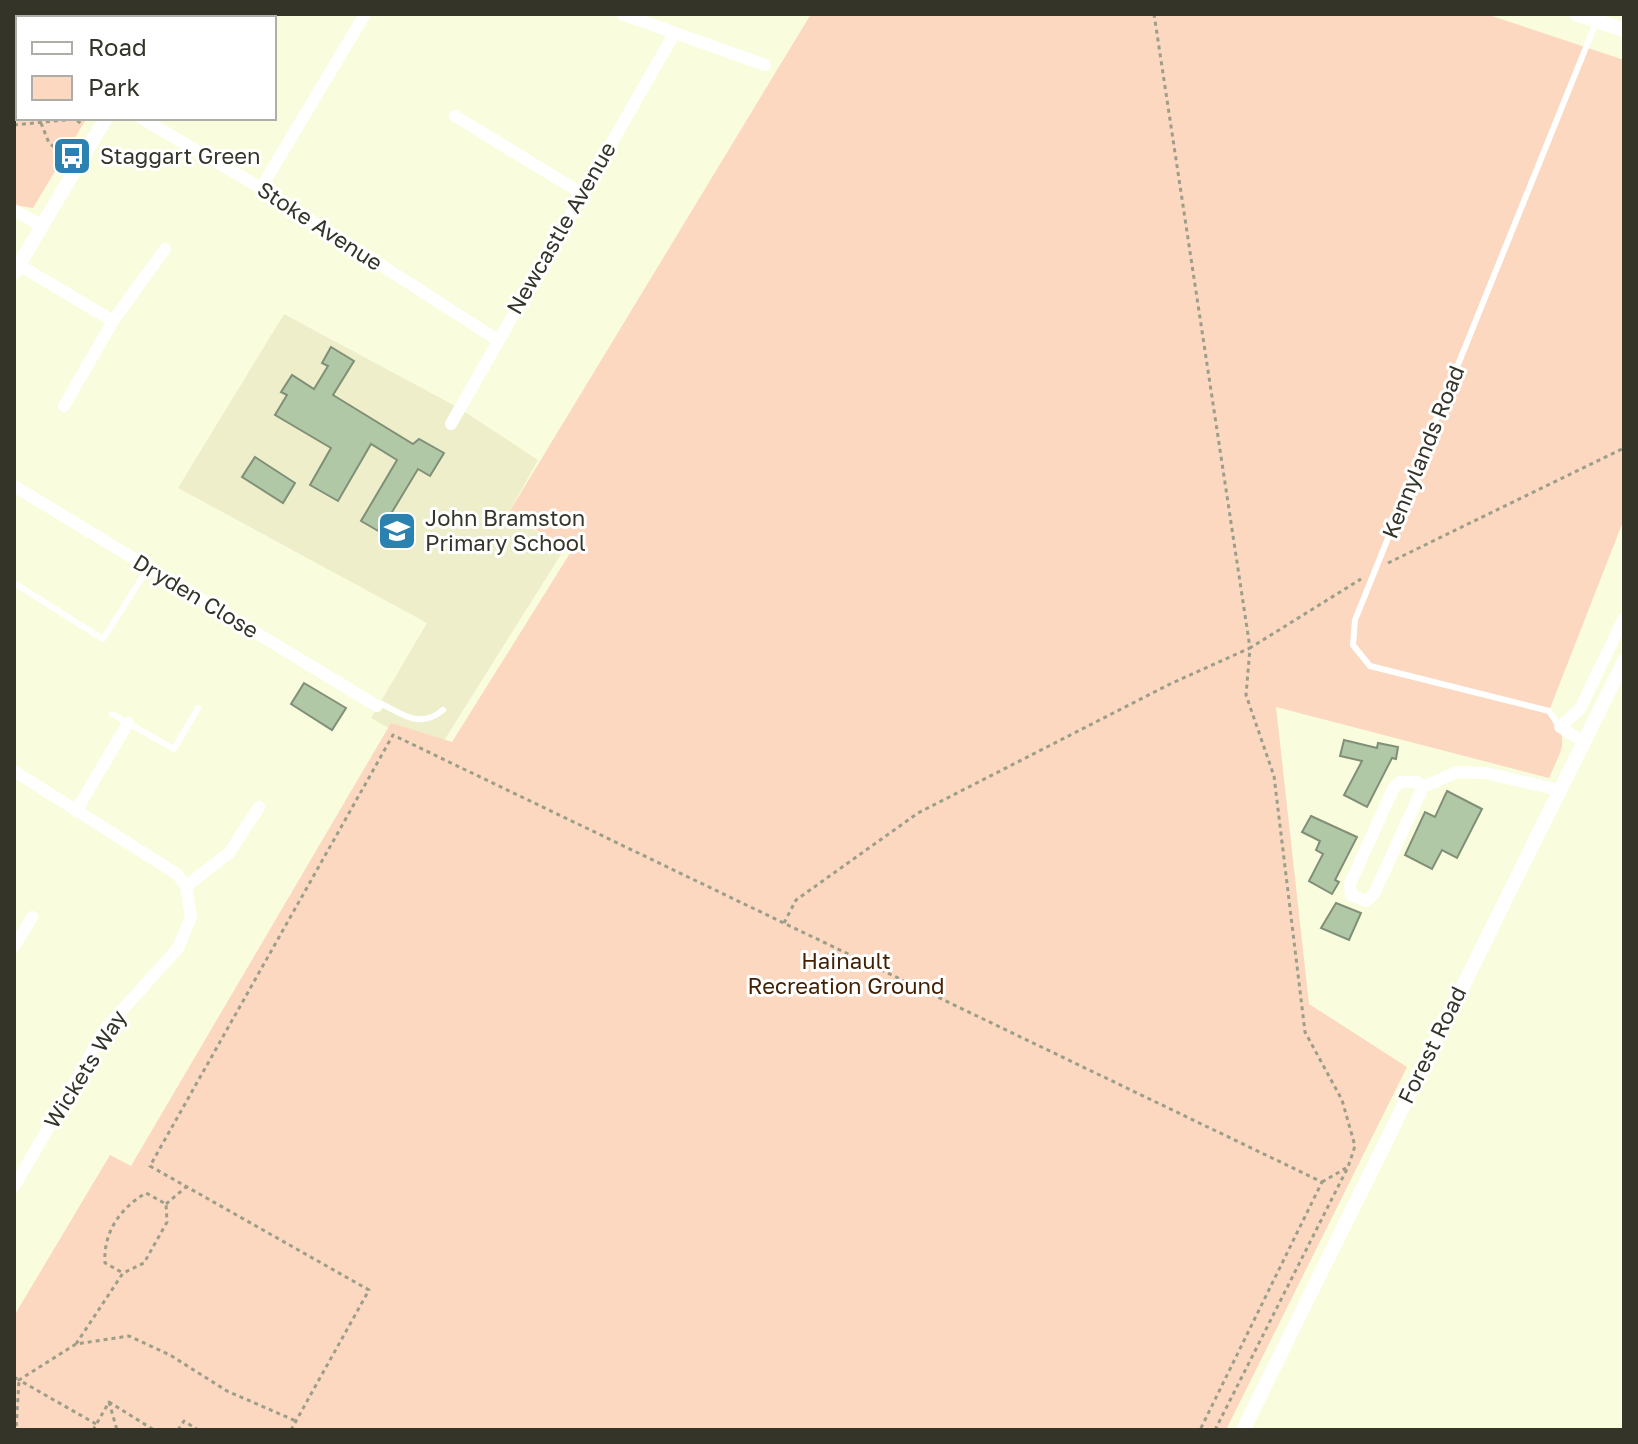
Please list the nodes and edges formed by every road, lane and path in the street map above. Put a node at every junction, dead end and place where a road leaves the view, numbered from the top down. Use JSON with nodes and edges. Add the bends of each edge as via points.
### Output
{"nodes":[{"id":1,"x":365,"y":14,"type":"edge"},
{"id":2,"x":622,"y":14,"type":"edge"},
{"id":3,"x":1154,"y":14,"type":"edge"},
{"id":4,"x":1576,"y":14,"type":"edge"},
{"id":5,"x":1597,"y":20,"type":"junction"},
{"id":6,"x":1624,"y":30,"type":"edge"},
{"id":7,"x":674,"y":34,"type":"junction"},
{"id":8,"x":765,"y":65,"type":"dead end"},
{"id":9,"x":455,"y":116,"type":"dead end"},
{"id":10,"x":18,"y":120,"type":"edge"},
{"id":11,"x":66,"y":120,"type":"edge"},
{"id":12,"x":76,"y":120,"type":"edge"},
{"id":13,"x":105,"y":120,"type":"edge"},
{"id":14,"x":144,"y":120,"type":"edge"},
{"id":15,"x":21,"y":122,"type":"junction"},
{"id":16,"x":41,"y":123,"type":"junction"},
{"id":17,"x":14,"y":125,"type":"edge"},
{"id":18,"x":96,"y":134,"type":"junction"},
{"id":19,"x":78,"y":165,"type":"junction"},
{"id":20,"x":261,"y":188,"type":"junction"},
{"id":21,"x":581,"y":193,"type":"junction"},
{"id":22,"x":14,"y":210,"type":"edge"},
{"id":23,"x":42,"y":226,"type":"junction"},
{"id":24,"x":165,"y":249,"type":"dead end"},
{"id":25,"x":16,"y":269,"type":"edge"},
{"id":26,"x":113,"y":321,"type":"junction"},
{"id":27,"x":496,"y":339,"type":"junction"},
{"id":28,"x":64,"y":406,"type":"dead end"},
{"id":29,"x":451,"y":424,"type":"dead end"},
{"id":30,"x":14,"y":486,"type":"edge"},
{"id":31,"x":149,"y":567,"type":"junction"},
{"id":32,"x":14,"y":583,"type":"edge"},
{"id":33,"x":1624,"y":618,"type":"edge"},
{"id":34,"x":1624,"y":661,"type":"edge"},
{"id":35,"x":377,"y":706,"type":"joint"},
{"id":36,"x":198,"y":708,"type":"dead end"},
{"id":37,"x":443,"y":710,"type":"dead end"},
{"id":38,"x":112,"y":714,"type":"dead end"},
{"id":39,"x":128,"y":723,"type":"junction"},
{"id":40,"x":1560,"y":727,"type":"junction"},
{"id":41,"x":1584,"y":742,"type":"junction"},
{"id":42,"x":14,"y":771,"type":"edge"},
{"id":43,"x":1423,"y":787,"type":"junction"},
{"id":44,"x":1559,"y":790,"type":"junction"},
{"id":45,"x":259,"y":807,"type":"dead end"},
{"id":46,"x":76,"y":811,"type":"junction"},
{"id":47,"x":186,"y":886,"type":"junction"},
{"id":48,"x":32,"y":917,"type":"dead end"},
{"id":49,"x":784,"y":923,"type":"junction"},
{"id":50,"x":14,"y":947,"type":"edge"},
{"id":51,"x":1348,"y":1167,"type":"dead end"},
{"id":52,"x":1322,"y":1182,"type":"junction"},
{"id":53,"x":14,"y":1187,"type":"edge"},
{"id":54,"x":186,"y":1187,"type":"junction"},
{"id":55,"x":166,"y":1204,"type":"junction"},
{"id":56,"x":151,"y":1239,"type":"dead end"},
{"id":57,"x":156,"y":1242,"type":"junction"},
{"id":58,"x":123,"y":1273,"type":"junction"},
{"id":59,"x":76,"y":1344,"type":"junction"},
{"id":60,"x":14,"y":1377,"type":"edge"},
{"id":61,"x":19,"y":1380,"type":"junction"},
{"id":62,"x":109,"y":1402,"type":"junction"},
{"id":63,"x":296,"y":1421,"type":"junction"},
{"id":64,"x":96,"y":1424,"type":"junction"},
{"id":65,"x":16,"y":1430,"type":"edge"},
{"id":66,"x":93,"y":1430,"type":"edge"},
{"id":67,"x":117,"y":1430,"type":"edge"},
{"id":68,"x":152,"y":1430,"type":"edge"},
{"id":69,"x":178,"y":1430,"type":"edge"},
{"id":70,"x":198,"y":1430,"type":"edge"},
{"id":71,"x":291,"y":1430,"type":"edge"},
{"id":72,"x":1200,"y":1430,"type":"edge"},
{"id":73,"x":1243,"y":1430,"type":"edge"}],
"edges":[{"from":1,"to":20,"type":"street"},
{"from":2,"to":7,"type":"street"},
{"from":3,"to":49,"type":"path","via":[[1250,648],[918,813],[796,900]]},
{"from":4,"to":5,"type":"street"},
{"from":5,"to":6,"type":"street"},
{"from":5,"to":40,"type":"lane","name":"Kennylands Road","via":[[1355,620],[1353,645],[1370,666],[1549,711]]},
{"from":7,"to":8,"type":"street"},
{"from":7,"to":21,"type":"street","name":"Newcastle Avenue"},
{"from":9,"to":21,"type":"street"},
{"from":10,"to":15,"type":"path"},
{"from":11,"to":16,"type":"path"},
{"from":12,"to":18,"type":"path"},
{"from":13,"to":18,"type":"street"},
{"from":14,"to":20,"type":"street","name":"Stoke Avenue"},
{"from":15,"to":16,"type":"path"},
{"from":15,"to":17,"type":"path"},
{"from":16,"to":19,"type":"path","via":[[49,143]]},
{"from":18,"to":19,"type":"street"},
{"from":19,"to":23,"type":"street"},
{"from":20,"to":27,"type":"street","name":"Stoke Avenue"},
{"from":21,"to":27,"type":"street","name":"Newcastle Avenue"},
{"from":22,"to":23,"type":"street"},
{"from":23,"to":25,"type":"street"},
{"from":24,"to":26,"type":"street"},
{"from":25,"to":26,"type":"street"},
{"from":26,"to":28,"type":"street"},
{"from":27,"to":29,"type":"street","name":"Newcastle Avenue"},
{"from":30,"to":31,"type":"street","name":"Dryden Close"},
{"from":31,"to":32,"type":"lane","via":[[103,639]]},
{"from":31,"to":35,"type":"street","name":"Dryden Close"},
{"from":33,"to":40,"type":"street","via":[[1580,709]]},
{"from":34,"to":41,"type":"street","name":"Forest Road"},
{"from":35,"to":37,"type":"lane","via":[[416,722],[430,721]]},
{"from":36,"to":39,"type":"lane","via":[[174,749]]},
{"from":38,"to":39,"type":"lane"},
{"from":39,"to":46,"type":"street"},
{"from":40,"to":41,"type":"street","name":"Kennylands Road"},
{"from":41,"to":44,"type":"street","name":"Forest Road"},
{"from":42,"to":46,"type":"street"},
{"from":43,"to":43,"type":"street","via":[[1374,894],[1359,900],[1351,895],[1350,884],[1393,789],[1400,782]]},
{"from":43,"to":44,"type":"street","via":[[1457,772],[1486,773]]},
{"from":44,"to":73,"type":"street","name":"Forest Road"},
{"from":45,"to":47,"type":"street","via":[[229,853]]},
{"from":46,"to":47,"type":"street","via":[[177,874]]},
{"from":47,"to":53,"type":"street","name":"Wickets Way","via":[[191,917],[178,948],[106,1028]]},
{"from":48,"to":50,"type":"street"},
{"from":49,"to":52,"type":"path"},
{"from":49,"to":54,"type":"path","via":[[393,735],[150,1166]]},
{"from":51,"to":52,"type":"path"},
{"from":52,"to":72,"type":"path"},
{"from":54,"to":55,"type":"path"},
{"from":54,"to":63,"type":"path","via":[[369,1290]]},
{"from":55,"to":57,"type":"path","via":[[167,1222]]},
{"from":55,"to":58,"type":"path","via":[[146,1193],[129,1203],[104,1242],[105,1263]]},
{"from":56,"to":57,"type":"path"},
{"from":57,"to":58,"type":"path","via":[[144,1263]]},
{"from":58,"to":59,"type":"path"},
{"from":59,"to":61,"type":"path"},
{"from":59,"to":63,"type":"path","via":[[141,1339],[227,1391]]},
{"from":60,"to":61,"type":"path"},
{"from":61,"to":64,"type":"path"},
{"from":61,"to":65,"type":"path"},
{"from":62,"to":64,"type":"path"},
{"from":62,"to":67,"type":"path"},
{"from":62,"to":68,"type":"path"},
{"from":63,"to":71,"type":"path"},
{"from":64,"to":66,"type":"path"},
{"from":69,"to":70,"type":"path","via":[[184,1421]]}]}
